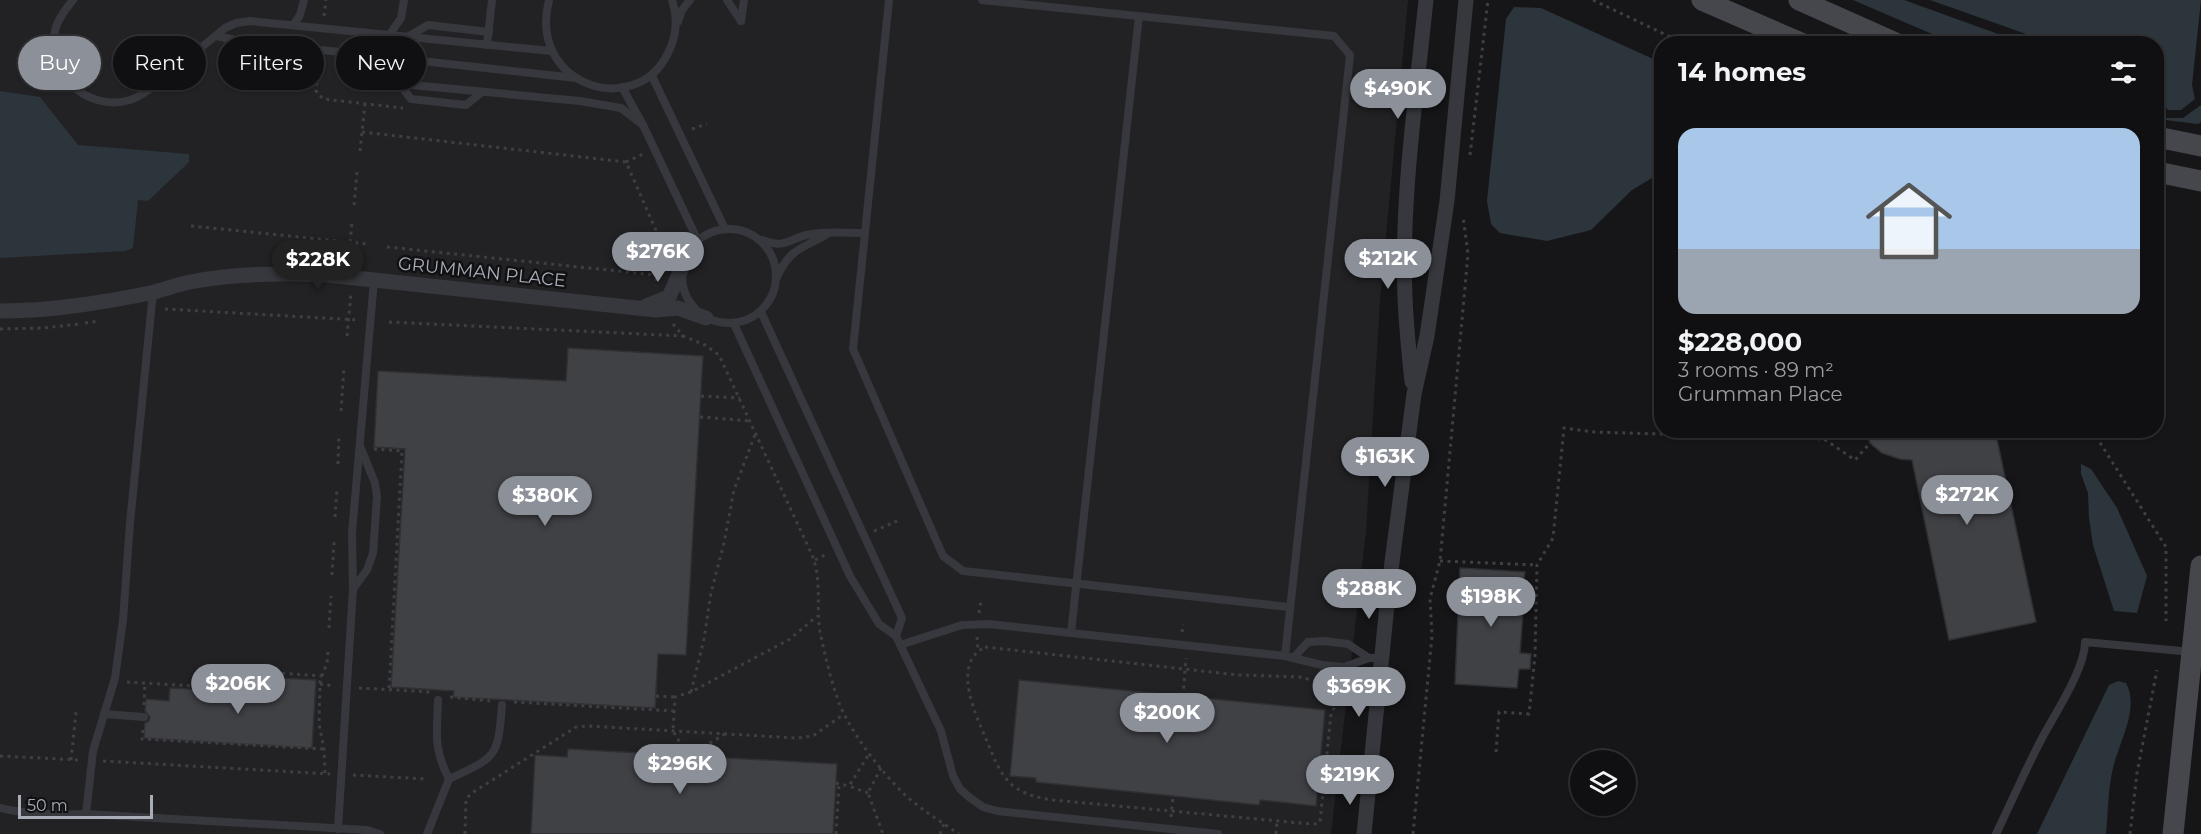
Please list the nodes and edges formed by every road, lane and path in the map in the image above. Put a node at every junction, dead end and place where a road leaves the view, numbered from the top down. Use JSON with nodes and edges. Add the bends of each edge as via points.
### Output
{"nodes":[{"id":1,"x":73,"y":0,"type":"edge"},
{"id":2,"x":304,"y":0,"type":"edge"},
{"id":3,"x":326,"y":0,"type":"edge"},
{"id":4,"x":404,"y":0,"type":"edge"},
{"id":5,"x":492,"y":0,"type":"edge"},
{"id":6,"x":549,"y":0,"type":"edge"},
{"id":7,"x":672,"y":0,"type":"edge"},
{"id":8,"x":690,"y":0,"type":"edge"},
{"id":9,"x":728,"y":0,"type":"edge"},
{"id":10,"x":744,"y":0,"type":"edge"},
{"id":11,"x":890,"y":0,"type":"edge"},
{"id":12,"x":982,"y":0,"type":"edge"},
{"id":13,"x":1426,"y":0,"type":"edge"},
{"id":14,"x":1466,"y":0,"type":"edge"},
{"id":15,"x":1488,"y":0,"type":"edge"},
{"id":16,"x":1593,"y":0,"type":"edge"},
{"id":17,"x":1702,"y":0,"type":"edge"},
{"id":18,"x":1799,"y":0,"type":"edge"},
{"id":19,"x":1139,"y":16,"type":"junction"},
{"id":20,"x":324,"y":21,"type":"dead end"},
{"id":21,"x":294,"y":24,"type":"junction"},
{"id":22,"x":676,"y":29,"type":"junction"},
{"id":23,"x":489,"y":32,"type":"junction"},
{"id":24,"x":390,"y":34,"type":"junction"},
{"id":25,"x":216,"y":36,"type":"junction"},
{"id":26,"x":409,"y":36,"type":"joint"},
{"id":27,"x":1668,"y":36,"type":"edge"},
{"id":28,"x":1778,"y":36,"type":"edge"},
{"id":29,"x":1880,"y":36,"type":"edge"},
{"id":30,"x":426,"y":38,"type":"edge"},
{"id":31,"x":487,"y":45,"type":"junction"},
{"id":32,"x":551,"y":51,"type":"junction"},
{"id":33,"x":336,"y":52,"type":"edge"},
{"id":34,"x":426,"y":61,"type":"edge"},
{"id":35,"x":652,"y":76,"type":"junction"},
{"id":36,"x":576,"y":78,"type":"junction"},
{"id":37,"x":426,"y":87,"type":"edge"},
{"id":38,"x":622,"y":87,"type":"junction"},
{"id":39,"x":316,"y":90,"type":"edge"},
{"id":40,"x":404,"y":90,"type":"edge"},
{"id":41,"x":482,"y":92,"type":"junction"},
{"id":42,"x":365,"y":104,"type":"junction"},
{"id":43,"x":412,"y":109,"type":"dead end"},
{"id":44,"x":707,"y":124,"type":"dead end"},
{"id":45,"x":643,"y":125,"type":"junction"},
{"id":46,"x":362,"y":132,"type":"junction"},
{"id":47,"x":685,"y":132,"type":"dead end"},
{"id":48,"x":2164,"y":138,"type":"edge"},
{"id":49,"x":2201,"y":146,"type":"edge"},
{"id":50,"x":360,"y":151,"type":"dead end"},
{"id":51,"x":647,"y":152,"type":"dead end"},
{"id":52,"x":1469,"y":159,"type":"dead end"},
{"id":53,"x":627,"y":162,"type":"junction"},
{"id":54,"x":357,"y":172,"type":"dead end"},
{"id":55,"x":2164,"y":173,"type":"edge"},
{"id":56,"x":2201,"y":181,"type":"edge"},
{"id":57,"x":354,"y":205,"type":"dead end"},
{"id":58,"x":1463,"y":215,"type":"dead end"},
{"id":59,"x":352,"y":223,"type":"dead end"},
{"id":60,"x":191,"y":226,"type":"dead end"},
{"id":61,"x":725,"y":230,"type":"junction"},
{"id":62,"x":865,"y":233,"type":"junction"},
{"id":63,"x":829,"y":234,"type":"junction"},
{"id":64,"x":758,"y":239,"type":"junction"},
{"id":65,"x":698,"y":241,"type":"junction"},
{"id":66,"x":350,"y":242,"type":"junction"},
{"id":67,"x":357,"y":243,"type":"junction"},
{"id":68,"x":368,"y":244,"type":"dead end"},
{"id":69,"x":387,"y":246,"type":"dead end"},
{"id":70,"x":355,"y":264,"type":"dead end"},
{"id":71,"x":683,"y":265,"type":"junction"},
{"id":72,"x":656,"y":275,"type":"junction"},
{"id":73,"x":777,"y":278,"type":"junction"},
{"id":74,"x":374,"y":280,"type":"junction"},
{"id":75,"x":656,"y":288,"type":"dead end"},
{"id":76,"x":153,"y":292,"type":"junction"},
{"id":77,"x":351,"y":293,"type":"dead end"},
{"id":78,"x":640,"y":308,"type":"junction"},
{"id":79,"x":165,"y":309,"type":"dead end"},
{"id":80,"x":0,"y":311,"type":"edge"},
{"id":81,"x":761,"y":312,"type":"junction"},
{"id":82,"x":706,"y":318,"type":"junction"},
{"id":83,"x":348,"y":320,"type":"junction"},
{"id":84,"x":359,"y":320,"type":"dead end"},
{"id":85,"x":389,"y":322,"type":"dead end"},
{"id":86,"x":672,"y":323,"type":"dead end"},
{"id":87,"x":734,"y":324,"type":"junction"},
{"id":88,"x":347,"y":336,"type":"dead end"},
{"id":89,"x":684,"y":336,"type":"junction"},
{"id":90,"x":344,"y":367,"type":"dead end"},
{"id":91,"x":1414,"y":394,"type":"junction"},
{"id":92,"x":701,"y":396,"type":"dead end"},
{"id":93,"x":740,"y":398,"type":"junction"},
{"id":94,"x":341,"y":411,"type":"dead end"},
{"id":95,"x":700,"y":417,"type":"dead end"},
{"id":96,"x":751,"y":421,"type":"junction"},
{"id":97,"x":756,"y":432,"type":"junction"},
{"id":98,"x":339,"y":434,"type":"dead end"},
{"id":99,"x":1654,"y":434,"type":"edge"},
{"id":100,"x":1791,"y":438,"type":"edge"},
{"id":101,"x":2097,"y":438,"type":"edge"},
{"id":102,"x":359,"y":443,"type":"junction"},
{"id":103,"x":1870,"y":443,"type":"dead end"},
{"id":104,"x":374,"y":449,"type":"dead end"},
{"id":105,"x":338,"y":464,"type":"dead end"},
{"id":106,"x":337,"y":488,"type":"dead end"},
{"id":107,"x":335,"y":517,"type":"dead end"},
{"id":108,"x":897,"y":521,"type":"dead end"},
{"id":109,"x":870,"y":533,"type":"dead end"},
{"id":110,"x":334,"y":542,"type":"dead end"},
{"id":111,"x":831,"y":552,"type":"dead end"},
{"id":112,"x":815,"y":560,"type":"junction"},
{"id":113,"x":1440,"y":561,"type":"junction"},
{"id":114,"x":1537,"y":565,"type":"junction"},
{"id":115,"x":2201,"y":566,"type":"edge"},
{"id":116,"x":332,"y":575,"type":"dead end"},
{"id":117,"x":1078,"y":583,"type":"junction"},
{"id":118,"x":353,"y":589,"type":"junction"},
{"id":119,"x":331,"y":596,"type":"dead end"},
{"id":120,"x":981,"y":602,"type":"dead end"},
{"id":121,"x":1289,"y":607,"type":"junction"},
{"id":122,"x":979,"y":615,"type":"dead end"},
{"id":123,"x":818,"y":616,"type":"junction"},
{"id":124,"x":2166,"y":621,"type":"dead end"},
{"id":125,"x":1183,"y":624,"type":"dead end"},
{"id":126,"x":329,"y":628,"type":"dead end"},
{"id":127,"x":1071,"y":633,"type":"junction"},
{"id":128,"x":976,"y":635,"type":"dead end"},
{"id":129,"x":896,"y":636,"type":"junction"},
{"id":130,"x":1182,"y":636,"type":"dead end"},
{"id":131,"x":900,"y":645,"type":"junction"},
{"id":132,"x":978,"y":650,"type":"junction"},
{"id":133,"x":328,"y":651,"type":"dead end"},
{"id":134,"x":2192,"y":652,"type":"junction"},
{"id":135,"x":1186,"y":656,"type":"dead end"},
{"id":136,"x":1285,"y":656,"type":"junction"},
{"id":137,"x":1294,"y":657,"type":"junction"},
{"id":138,"x":1375,"y":658,"type":"junction"},
{"id":139,"x":1185,"y":669,"type":"junction"},
{"id":140,"x":2157,"y":670,"type":"dead end"},
{"id":141,"x":322,"y":676,"type":"junction"},
{"id":142,"x":124,"y":682,"type":"dead end"},
{"id":143,"x":145,"y":683,"type":"junction"},
{"id":144,"x":320,"y":684,"type":"junction"},
{"id":145,"x":336,"y":686,"type":"dead end"},
{"id":146,"x":389,"y":689,"type":"dead end"},
{"id":147,"x":691,"y":692,"type":"junction"},
{"id":148,"x":656,"y":696,"type":"dead end"},
{"id":149,"x":1183,"y":696,"type":"dead end"},
{"id":150,"x":675,"y":697,"type":"junction"},
{"id":151,"x":438,"y":700,"type":"dead end"},
{"id":152,"x":502,"y":705,"type":"dead end"},
{"id":153,"x":76,"y":712,"type":"dead end"},
{"id":154,"x":104,"y":714,"type":"junction"},
{"id":155,"x":844,"y":714,"type":"junction"},
{"id":156,"x":144,"y":717,"type":"junction"},
{"id":157,"x":673,"y":731,"type":"junction"},
{"id":158,"x":726,"y":733,"type":"junction"},
{"id":159,"x":324,"y":749,"type":"junction"},
{"id":160,"x":1496,"y":752,"type":"dead end"},
{"id":161,"x":869,"y":754,"type":"junction"},
{"id":162,"x":0,"y":756,"type":"edge"},
{"id":163,"x":71,"y":760,"type":"junction"},
{"id":164,"x":80,"y":760,"type":"dead end"},
{"id":165,"x":101,"y":761,"type":"dead end"},
{"id":166,"x":880,"y":768,"type":"junction"},
{"id":167,"x":325,"y":773,"type":"junction"},
{"id":168,"x":332,"y":774,"type":"dead end"},
{"id":169,"x":351,"y":774,"type":"dead end"},
{"id":170,"x":426,"y":779,"type":"dead end"},
{"id":171,"x":449,"y":779,"type":"junction"},
{"id":172,"x":849,"y":786,"type":"junction"},
{"id":173,"x":868,"y":793,"type":"junction"},
{"id":174,"x":1173,"y":796,"type":"dead end"},
{"id":175,"x":0,"y":808,"type":"edge"},
{"id":176,"x":1172,"y":810,"type":"junction"},
{"id":177,"x":86,"y":814,"type":"junction"},
{"id":178,"x":1171,"y":817,"type":"dead end"},
{"id":179,"x":1277,"y":821,"type":"junction"},
{"id":180,"x":944,"y":824,"type":"junction"},
{"id":181,"x":338,"y":829,"type":"junction"},
{"id":182,"x":380,"y":834,"type":"edge"},
{"id":183,"x":427,"y":834,"type":"edge"},
{"id":184,"x":465,"y":834,"type":"edge"},
{"id":185,"x":836,"y":834,"type":"edge"},
{"id":186,"x":883,"y":834,"type":"edge"},
{"id":187,"x":940,"y":834,"type":"edge"},
{"id":188,"x":959,"y":834,"type":"edge"},
{"id":189,"x":1218,"y":834,"type":"edge"},
{"id":190,"x":1276,"y":834,"type":"edge"},
{"id":191,"x":1364,"y":834,"type":"edge"},
{"id":192,"x":1413,"y":834,"type":"edge"},
{"id":193,"x":1996,"y":834,"type":"edge"},
{"id":194,"x":2130,"y":834,"type":"edge"},
{"id":195,"x":2174,"y":834,"type":"edge"}],
"edges":[{"from":1,"to":25,"type":"lane","via":[[56,26],[56,63],[70,84],[92,99],[119,102],[138,96]]},
{"from":2,"to":21,"type":"lane"},
{"from":3,"to":20,"type":"path"},
{"from":4,"to":24,"type":"lane","via":[[401,18]]},
{"from":5,"to":23,"type":"lane"},
{"from":6,"to":32,"type":"lane","via":[[545,15]]},
{"from":7,"to":22,"type":"lane"},
{"from":8,"to":22,"type":"lane"},
{"from":9,"to":10,"type":"lane","via":[[741,21]]},
{"from":11,"to":62,"type":"lane"},
{"from":12,"to":19,"type":"lane"},
{"from":13,"to":91,"type":"street","via":[[1406,237],[1405,294]]},
{"from":14,"to":91,"type":"street","via":[[1447,201]]},
{"from":15,"to":52,"type":"path"},
{"from":16,"to":27,"type":"path"},
{"from":17,"to":28,"type":"main road"},
{"from":18,"to":29,"type":"main road"},
{"from":19,"to":117,"type":"lane"},
{"from":19,"to":121,"type":"lane","via":[[1334,36],[1350,55]]},
{"from":21,"to":24,"type":"lane"},
{"from":21,"to":25,"type":"lane","via":[[236,23]]},
{"from":22,"to":35,"type":"lane","via":[[661,68]]},
{"from":23,"to":26,"type":"lane","via":[[428,25]]},
{"from":23,"to":31,"type":"lane"},
{"from":24,"to":26,"type":"lane"},
{"from":25,"to":33,"type":"lane"},
{"from":30,"to":31,"type":"lane"},
{"from":31,"to":32,"type":"lane"},
{"from":32,"to":36,"type":"lane"},
{"from":34,"to":36,"type":"lane"},
{"from":35,"to":38,"type":"lane"},
{"from":35,"to":61,"type":"lane"},
{"from":36,"to":38,"type":"lane","via":[[598,87]]},
{"from":37,"to":41,"type":"lane"},
{"from":38,"to":45,"type":"lane"},
{"from":39,"to":42,"type":"path","via":[[327,100]]},
{"from":40,"to":41,"type":"lane","via":[[411,99],[466,105]]},
{"from":41,"to":45,"type":"lane","via":[[580,100],[621,108]]},
{"from":42,"to":43,"type":"path"},
{"from":42,"to":46,"type":"path"},
{"from":44,"to":47,"type":"path"},
{"from":45,"to":65,"type":"lane"},
{"from":46,"to":50,"type":"path"},
{"from":46,"to":53,"type":"path"},
{"from":48,"to":49,"type":"main road"},
{"from":51,"to":53,"type":"path"},
{"from":53,"to":72,"type":"path","via":[[662,244]]},
{"from":54,"to":57,"type":"path"},
{"from":55,"to":56,"type":"main road"},
{"from":58,"to":113,"type":"path","via":[[1468,254]]},
{"from":59,"to":66,"type":"path"},
{"from":60,"to":66,"type":"path"},
{"from":61,"to":64,"type":"lane","via":[[748,233]]},
{"from":61,"to":65,"type":"lane"},
{"from":62,"to":63,"type":"lane"},
{"from":62,"to":117,"type":"lane","via":[[853,350],[943,556],[963,571]]},
{"from":63,"to":64,"type":"lane","via":[[810,234],[775,245]]},
{"from":63,"to":73,"type":"lane","via":[[795,251],[784,261]]},
{"from":64,"to":73,"type":"lane","via":[[775,263]]},
{"from":65,"to":71,"type":"lane"},
{"from":66,"to":67,"type":"path"},
{"from":67,"to":68,"type":"path"},
{"from":67,"to":70,"type":"path"},
{"from":69,"to":72,"type":"path"},
{"from":71,"to":78,"type":"street","name":"GRUMMAN PLACE","via":[[669,297]]},
{"from":71,"to":82,"type":"lane","via":[[686,295]]},
{"from":72,"to":75,"type":"path"},
{"from":73,"to":81,"type":"lane","via":[[775,290]]},
{"from":74,"to":76,"type":"street","name":"GRUMMAN PLACE","via":[[280,273],[241,275]]},
{"from":74,"to":78,"type":"street","name":"GRUMMAN PLACE"},
{"from":74,"to":102,"type":"lane"},
{"from":76,"to":80,"type":"street","name":"GRUMMAN PLACE","via":[[55,309]]},
{"from":76,"to":154,"type":"lane","via":[[123,620],[115,678]]},
{"from":77,"to":83,"type":"path"},
{"from":78,"to":82,"type":"street","name":"GRUMMAN PLACE","via":[[678,308]]},
{"from":79,"to":83,"type":"path"},
{"from":81,"to":87,"type":"lane"},
{"from":81,"to":129,"type":"lane","via":[[902,618]]},
{"from":82,"to":87,"type":"lane"},
{"from":83,"to":84,"type":"path"},
{"from":83,"to":88,"type":"path"},
{"from":85,"to":89,"type":"path"},
{"from":86,"to":89,"type":"path"},
{"from":87,"to":129,"type":"lane","via":[[850,576],[879,624]]},
{"from":89,"to":93,"type":"path","via":[[719,355]]},
{"from":90,"to":94,"type":"path"},
{"from":91,"to":138,"type":"street"},
{"from":92,"to":93,"type":"path"},
{"from":93,"to":96,"type":"path"},
{"from":95,"to":96,"type":"path"},
{"from":96,"to":97,"type":"path"},
{"from":97,"to":112,"type":"path"},
{"from":97,"to":147,"type":"path","via":[[734,490]]},
{"from":98,"to":105,"type":"path"},
{"from":99,"to":114,"type":"path","via":[[1564,428],[1553,538]]},
{"from":100,"to":103,"type":"path","via":[[1824,439],[1855,460]]},
{"from":101,"to":124,"type":"path","via":[[2166,547]]},
{"from":102,"to":118,"type":"lane","via":[[352,533]]},
{"from":102,"to":118,"type":"lane","via":[[377,498],[373,553],[367,570]]},
{"from":104,"to":146,"type":"path","via":[[402,451]]},
{"from":106,"to":107,"type":"path"},
{"from":108,"to":109,"type":"path"},
{"from":110,"to":116,"type":"path"},
{"from":111,"to":112,"type":"path"},
{"from":112,"to":123,"type":"path"},
{"from":113,"to":114,"type":"path"},
{"from":113,"to":192,"type":"path","via":[[1430,599],[1432,636]]},
{"from":114,"to":160,"type":"path","via":[[1529,714],[1499,712]]},
{"from":115,"to":134,"type":"main road"},
{"from":117,"to":121,"type":"lane"},
{"from":117,"to":127,"type":"lane"},
{"from":118,"to":181,"type":"lane"},
{"from":119,"to":126,"type":"path"},
{"from":120,"to":122,"type":"path"},
{"from":121,"to":136,"type":"lane"},
{"from":123,"to":147,"type":"path","via":[[790,639]]},
{"from":123,"to":155,"type":"path"},
{"from":125,"to":130,"type":"path"},
{"from":127,"to":131,"type":"lane","via":[[962,625]]},
{"from":127,"to":136,"type":"lane"},
{"from":128,"to":132,"type":"path"},
{"from":129,"to":131,"type":"lane"},
{"from":131,"to":189,"type":"lane","via":[[941,731],[953,777],[964,793],[983,807]]},
{"from":132,"to":139,"type":"path","via":[[996,647]]},
{"from":132,"to":176,"type":"path","via":[[968,673],[972,705],[997,766],[1012,785],[1041,798]]},
{"from":133,"to":141,"type":"path"},
{"from":134,"to":193,"type":"lane","via":[[2085,642],[2079,669]]},
{"from":134,"to":195,"type":"main road"},
{"from":135,"to":139,"type":"path"},
{"from":136,"to":137,"type":"lane"},
{"from":137,"to":138,"type":"lane","via":[[1344,667]]},
{"from":137,"to":138,"type":"lane","via":[[1308,642],[1324,641],[1348,644]]},
{"from":138,"to":191,"type":"street"},
{"from":139,"to":149,"type":"path"},
{"from":139,"to":179,"type":"path","via":[[1300,677],[1333,686],[1338,693],[1331,714],[1320,822]]},
{"from":140,"to":194,"type":"path","via":[[2137,772]]},
{"from":141,"to":143,"type":"path","via":[[262,672],[261,690]]},
{"from":141,"to":144,"type":"path"},
{"from":142,"to":143,"type":"path"},
{"from":143,"to":156,"type":"path"},
{"from":144,"to":145,"type":"path"},
{"from":144,"to":159,"type":"path","via":[[319,724]]},
{"from":147,"to":150,"type":"path"},
{"from":148,"to":150,"type":"path"},
{"from":150,"to":157,"type":"path"},
{"from":151,"to":171,"type":"lane","via":[[436,743]]},
{"from":152,"to":171,"type":"lane","via":[[498,747],[489,758]]},
{"from":153,"to":163,"type":"path"},
{"from":154,"to":156,"type":"lane"},
{"from":154,"to":177,"type":"lane","via":[[93,751]]},
{"from":155,"to":158,"type":"path","via":[[813,736]]},
{"from":155,"to":161,"type":"path"},
{"from":156,"to":159,"type":"path","via":[[142,739]]},
{"from":157,"to":158,"type":"path"},
{"from":157,"to":158,"type":"path","via":[[688,756]]},
{"from":157,"to":184,"type":"path","via":[[588,726],[567,731],[466,799]]},
{"from":159,"to":167,"type":"path"},
{"from":161,"to":166,"type":"path"},
{"from":161,"to":172,"type":"path"},
{"from":162,"to":163,"type":"path"},
{"from":163,"to":164,"type":"path"},
{"from":165,"to":167,"type":"path"},
{"from":166,"to":173,"type":"path"},
{"from":166,"to":180,"type":"path","via":[[903,793]]},
{"from":167,"to":168,"type":"path"},
{"from":169,"to":170,"type":"path"},
{"from":171,"to":183,"type":"lane"},
{"from":172,"to":173,"type":"path"},
{"from":172,"to":185,"type":"path","via":[[838,784]]},
{"from":173,"to":186,"type":"path"},
{"from":174,"to":176,"type":"path"},
{"from":175,"to":177,"type":"lane"},
{"from":176,"to":178,"type":"path"},
{"from":176,"to":179,"type":"path"},
{"from":177,"to":181,"type":"lane"},
{"from":179,"to":190,"type":"path"},
{"from":180,"to":187,"type":"path"},
{"from":180,"to":188,"type":"path"},
{"from":181,"to":182,"type":"lane"}]}
